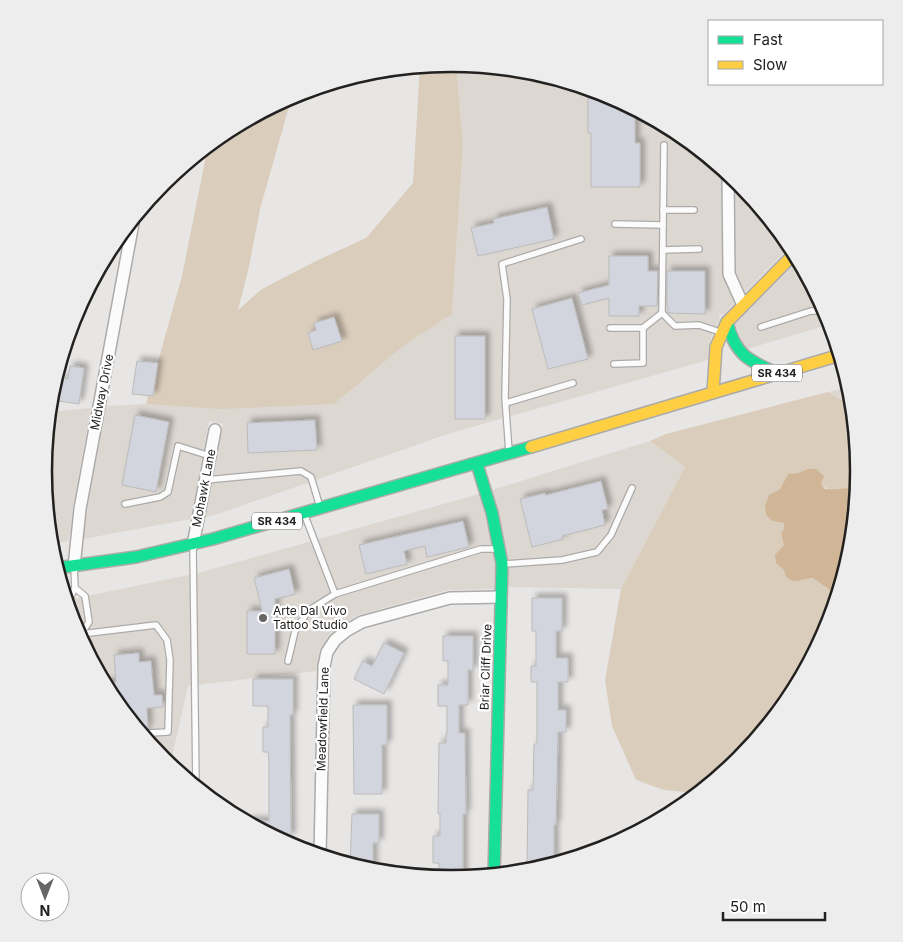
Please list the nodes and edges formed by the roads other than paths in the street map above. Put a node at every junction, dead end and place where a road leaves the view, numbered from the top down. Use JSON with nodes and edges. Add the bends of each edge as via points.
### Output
{"nodes":[{"id":1,"x":664,"y":145,"type":"dead end"},
{"id":2,"x":728,"y":183,"type":"edge"},
{"id":3,"x":663,"y":210,"type":"junction"},
{"id":4,"x":694,"y":210,"type":"dead end"},
{"id":5,"x":615,"y":224,"type":"dead end"},
{"id":6,"x":663,"y":225,"type":"junction"},
{"id":7,"x":131,"y":233,"type":"edge"},
{"id":8,"x":581,"y":239,"type":"dead end"},
{"id":9,"x":699,"y":249,"type":"dead end"},
{"id":10,"x":663,"y":250,"type":"junction"},
{"id":11,"x":789,"y":259,"type":"edge"},
{"id":12,"x":743,"y":305,"type":"junction"},
{"id":13,"x":817,"y":311,"type":"edge"},
{"id":14,"x":662,"y":313,"type":"junction"},
{"id":15,"x":727,"y":322,"type":"junction"},
{"id":16,"x":610,"y":328,"type":"dead end"},
{"id":17,"x":643,"y":328,"type":"junction"},
{"id":18,"x":761,"y":328,"type":"dead end"},
{"id":19,"x":720,"y":332,"type":"junction"},
{"id":20,"x":833,"y":357,"type":"edge"},
{"id":21,"x":614,"y":364,"type":"dead end"},
{"id":22,"x":777,"y":373,"type":"junction"},
{"id":23,"x":573,"y":383,"type":"dead end"},
{"id":24,"x":713,"y":392,"type":"junction"},
{"id":25,"x":506,"y":403,"type":"junction"},
{"id":26,"x":215,"y":430,"type":"dead end"},
{"id":27,"x":509,"y":454,"type":"junction"},
{"id":28,"x":210,"y":456,"type":"junction"},
{"id":29,"x":477,"y":464,"type":"junction"},
{"id":30,"x":205,"y":480,"type":"junction"},
{"id":31,"x":632,"y":488,"type":"dead end"},
{"id":32,"x":125,"y":504,"type":"dead end"},
{"id":33,"x":320,"y":509,"type":"junction"},
{"id":34,"x":304,"y":514,"type":"junction"},
{"id":35,"x":193,"y":545,"type":"junction"},
{"id":36,"x":500,"y":549,"type":"junction"},
{"id":37,"x":502,"y":564,"type":"junction"},
{"id":38,"x":74,"y":566,"type":"junction"},
{"id":39,"x":64,"y":567,"type":"edge"},
{"id":40,"x":75,"y":588,"type":"junction"},
{"id":41,"x":72,"y":594,"type":"edge"},
{"id":42,"x":335,"y":594,"type":"junction"},
{"id":43,"x":501,"y":597,"type":"junction"},
{"id":44,"x":84,"y":627,"type":"edge"},
{"id":45,"x":86,"y":631,"type":"edge"},
{"id":46,"x":288,"y":662,"type":"dead end"},
{"id":47,"x":151,"y":733,"type":"edge"},
{"id":48,"x":196,"y":777,"type":"edge"},
{"id":49,"x":320,"y":848,"type":"edge"},
{"id":50,"x":494,"y":868,"type":"edge"}],
"edges":[{"from":1,"to":3,"type":"lane"},
{"from":2,"to":12,"type":"street","via":[[729,274]]},
{"from":3,"to":4,"type":"lane"},
{"from":3,"to":6,"type":"lane"},
{"from":5,"to":6,"type":"lane"},
{"from":6,"to":10,"type":"lane"},
{"from":7,"to":38,"type":"street","name":"Midway Drive","via":[[80,509]]},
{"from":8,"to":25,"type":"lane","via":[[502,264],[507,299]]},
{"from":9,"to":10,"type":"lane"},
{"from":10,"to":14,"type":"lane"},
{"from":11,"to":12,"type":"main road"},
{"from":12,"to":15,"type":"main road"},
{"from":13,"to":18,"type":"lane"},
{"from":14,"to":17,"type":"lane"},
{"from":14,"to":19,"type":"lane","via":[[675,326],[699,326]]},
{"from":15,"to":19,"type":"main road"},
{"from":15,"to":22,"type":"main road","via":[[738,352],[753,363]]},
{"from":16,"to":17,"type":"lane"},
{"from":17,"to":21,"type":"lane","via":[[643,363]]},
{"from":19,"to":24,"type":"main road","via":[[715,348]]},
{"from":20,"to":22,"type":"main road","number":"SR 434"},
{"from":22,"to":24,"type":"main road","number":"SR 434"},
{"from":23,"to":25,"type":"lane"},
{"from":24,"to":27,"type":"main road","number":"SR 434"},
{"from":25,"to":27,"type":"lane"},
{"from":26,"to":28,"type":"street","name":"Mohawk Lane"},
{"from":27,"to":29,"type":"main road","number":"SR 434"},
{"from":28,"to":30,"type":"street","name":"Mohawk Lane"},
{"from":28,"to":32,"type":"lane","via":[[178,446],[168,492],[160,497]]},
{"from":29,"to":33,"type":"main road","number":"SR 434"},
{"from":29,"to":36,"type":"main road","name":"Briar Cliff Drive"},
{"from":30,"to":33,"type":"lane","via":[[301,471],[311,477]]},
{"from":30,"to":35,"type":"street","name":"Mohawk Lane"},
{"from":31,"to":37,"type":"lane","via":[[611,535],[597,552],[562,560]]},
{"from":33,"to":34,"type":"main road","number":"SR 434"},
{"from":34,"to":35,"type":"main road","number":"SR 434"},
{"from":34,"to":42,"type":"lane"},
{"from":35,"to":38,"type":"main road","number":"SR 434"},
{"from":35,"to":48,"type":"lane"},
{"from":36,"to":37,"type":"main road","name":"Briar Cliff Drive"},
{"from":36,"to":42,"type":"lane","via":[[481,549]]},
{"from":37,"to":43,"type":"main road","name":"Briar Cliff Drive"},
{"from":38,"to":39,"type":"main road","number":"SR 434"},
{"from":38,"to":40,"type":"lane"},
{"from":40,"to":41,"type":"lane"},
{"from":40,"to":44,"type":"lane","via":[[85,596],[89,622]]},
{"from":42,"to":46,"type":"lane","via":[[308,611],[295,631]]},
{"from":43,"to":49,"type":"street","name":"Meadowfield Lane","via":[[450,598],[362,622],[335,640],[327,652],[324,666]]},
{"from":43,"to":50,"type":"main road","name":"Briar Cliff Drive"},
{"from":45,"to":47,"type":"lane","via":[[156,625],[167,640],[170,660],[168,732]]}]}
